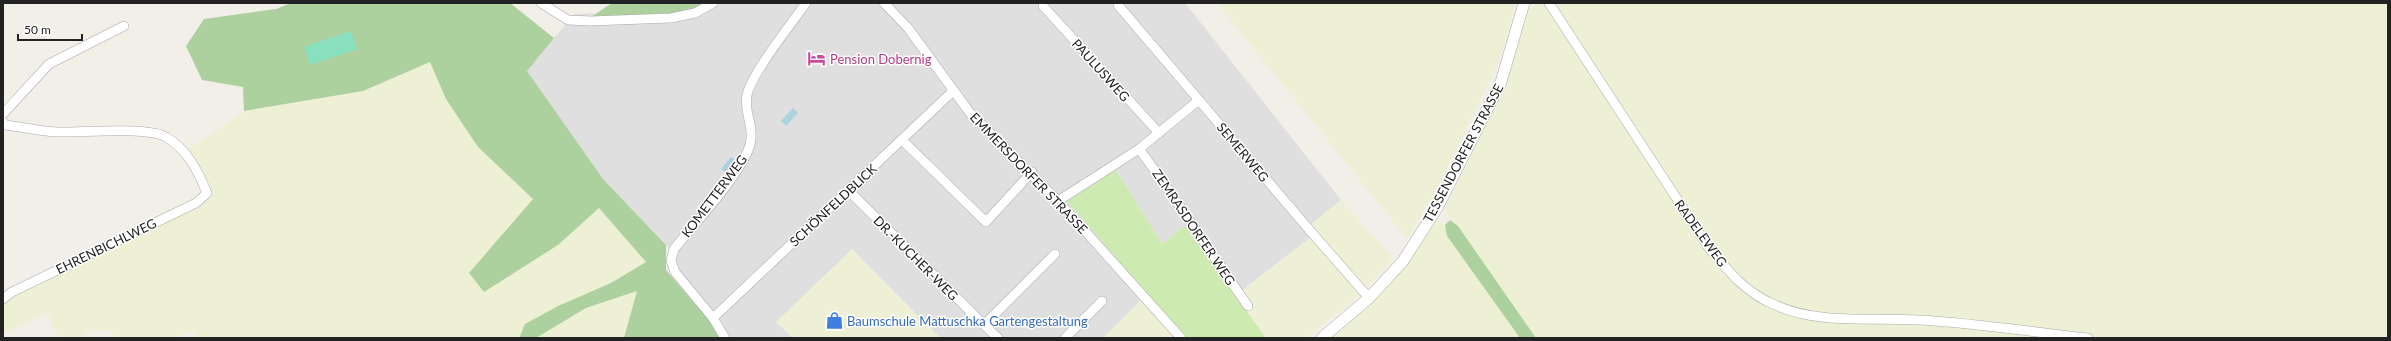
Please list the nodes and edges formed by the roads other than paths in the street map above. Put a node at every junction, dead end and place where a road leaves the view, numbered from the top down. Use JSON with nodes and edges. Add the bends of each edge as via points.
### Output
{"nodes":[{"id":1,"x":541,"y":3,"type":"edge"},
{"id":2,"x":713,"y":3,"type":"edge"},
{"id":3,"x":806,"y":3,"type":"edge"},
{"id":4,"x":884,"y":3,"type":"edge"},
{"id":5,"x":1524,"y":3,"type":"edge"},
{"id":6,"x":1549,"y":3,"type":"edge"},
{"id":7,"x":1118,"y":5,"type":"dead end"},
{"id":8,"x":1043,"y":6,"type":"dead end"},
{"id":9,"x":124,"y":26,"type":"dead end"},
{"id":10,"x":953,"y":91,"type":"junction"},
{"id":11,"x":1199,"y":100,"type":"junction"},
{"id":12,"x":3,"y":114,"type":"edge"},
{"id":13,"x":3,"y":122,"type":"edge"},
{"id":14,"x":1159,"y":133,"type":"junction"},
{"id":15,"x":902,"y":140,"type":"junction"},
{"id":16,"x":1138,"y":148,"type":"junction"},
{"id":17,"x":1032,"y":172,"type":"junction"},
{"id":18,"x":848,"y":190,"type":"junction"},
{"id":19,"x":1058,"y":200,"type":"junction"},
{"id":20,"x":1055,"y":254,"type":"dead end"},
{"id":21,"x":1370,"y":298,"type":"junction"},
{"id":22,"x":3,"y":299,"type":"edge"},
{"id":23,"x":1102,"y":301,"type":"dead end"},
{"id":24,"x":1248,"y":306,"type":"dead end"},
{"id":25,"x":713,"y":318,"type":"junction"},
{"id":26,"x":984,"y":325,"type":"junction"},
{"id":27,"x":725,"y":338,"type":"edge"},
{"id":28,"x":998,"y":338,"type":"edge"},
{"id":29,"x":1064,"y":338,"type":"edge"},
{"id":30,"x":1181,"y":338,"type":"edge"},
{"id":31,"x":1322,"y":338,"type":"edge"},
{"id":32,"x":2088,"y":338,"type":"edge"}],
"edges":[{"from":1,"to":2,"type":"street","via":[[568,20],[593,21],[671,18],[694,13]]},
{"from":3,"to":25,"type":"street","name":"KOMETTERWEG","via":[[750,87],[747,102],[752,127],[746,154],[671,255],[675,272]]},
{"from":4,"to":10,"type":"street","name":"EMMERSDORFER STRASSE","via":[[908,28]]},
{"from":5,"to":21,"type":"street","name":"TESSENDORFER STRASSE","via":[[1501,82],[1437,208],[1403,260]]},
{"from":6,"to":32,"type":"street","name":"RADELEWEG","via":[[1709,248],[1738,282],[1755,296],[1788,310],[1831,318],[1918,320]]},
{"from":7,"to":11,"type":"street","name":"SEMERWEG"},
{"from":8,"to":14,"type":"street","name":"PAULUSWEG"},
{"from":9,"to":12,"type":"street","via":[[49,64]]},
{"from":10,"to":15,"type":"street","name":"SCHÖNFELDBLICK"},
{"from":10,"to":17,"type":"street","name":"EMMERSDORFER STRASSE","via":[[970,113]]},
{"from":11,"to":14,"type":"street"},
{"from":11,"to":21,"type":"street","name":"SEMERWEG"},
{"from":13,"to":22,"type":"street","name":"EHRENBICHLWEG","via":[[5,125],[56,132],[140,132],[165,136],[176,144],[197,169],[207,193],[196,203],[102,247],[12,292]]},
{"from":14,"to":16,"type":"street"},
{"from":15,"to":17,"type":"street","via":[[986,222]]},
{"from":15,"to":18,"type":"street","name":"SCHÖNFELDBLICK"},
{"from":16,"to":19,"type":"street"},
{"from":16,"to":24,"type":"street","name":"ZEMRASDORFER WEG","via":[[1166,184],[1188,221]]},
{"from":17,"to":19,"type":"street","name":"EMMERSDORFER STRASSE"},
{"from":18,"to":25,"type":"street","name":"SCHÖNFELDBLICK"},
{"from":18,"to":26,"type":"street","name":"DR.-KUCHER-WEG"},
{"from":19,"to":30,"type":"street","name":"EMMERSDORFER STRASSE"},
{"from":20,"to":26,"type":"street"},
{"from":21,"to":31,"type":"street","name":"TESSENDORFER STRASSE"},
{"from":23,"to":29,"type":"street"},
{"from":25,"to":27,"type":"street","name":"KOMETTERWEG"},
{"from":26,"to":28,"type":"street","name":"DR.-KUCHER-WEG"}]}
